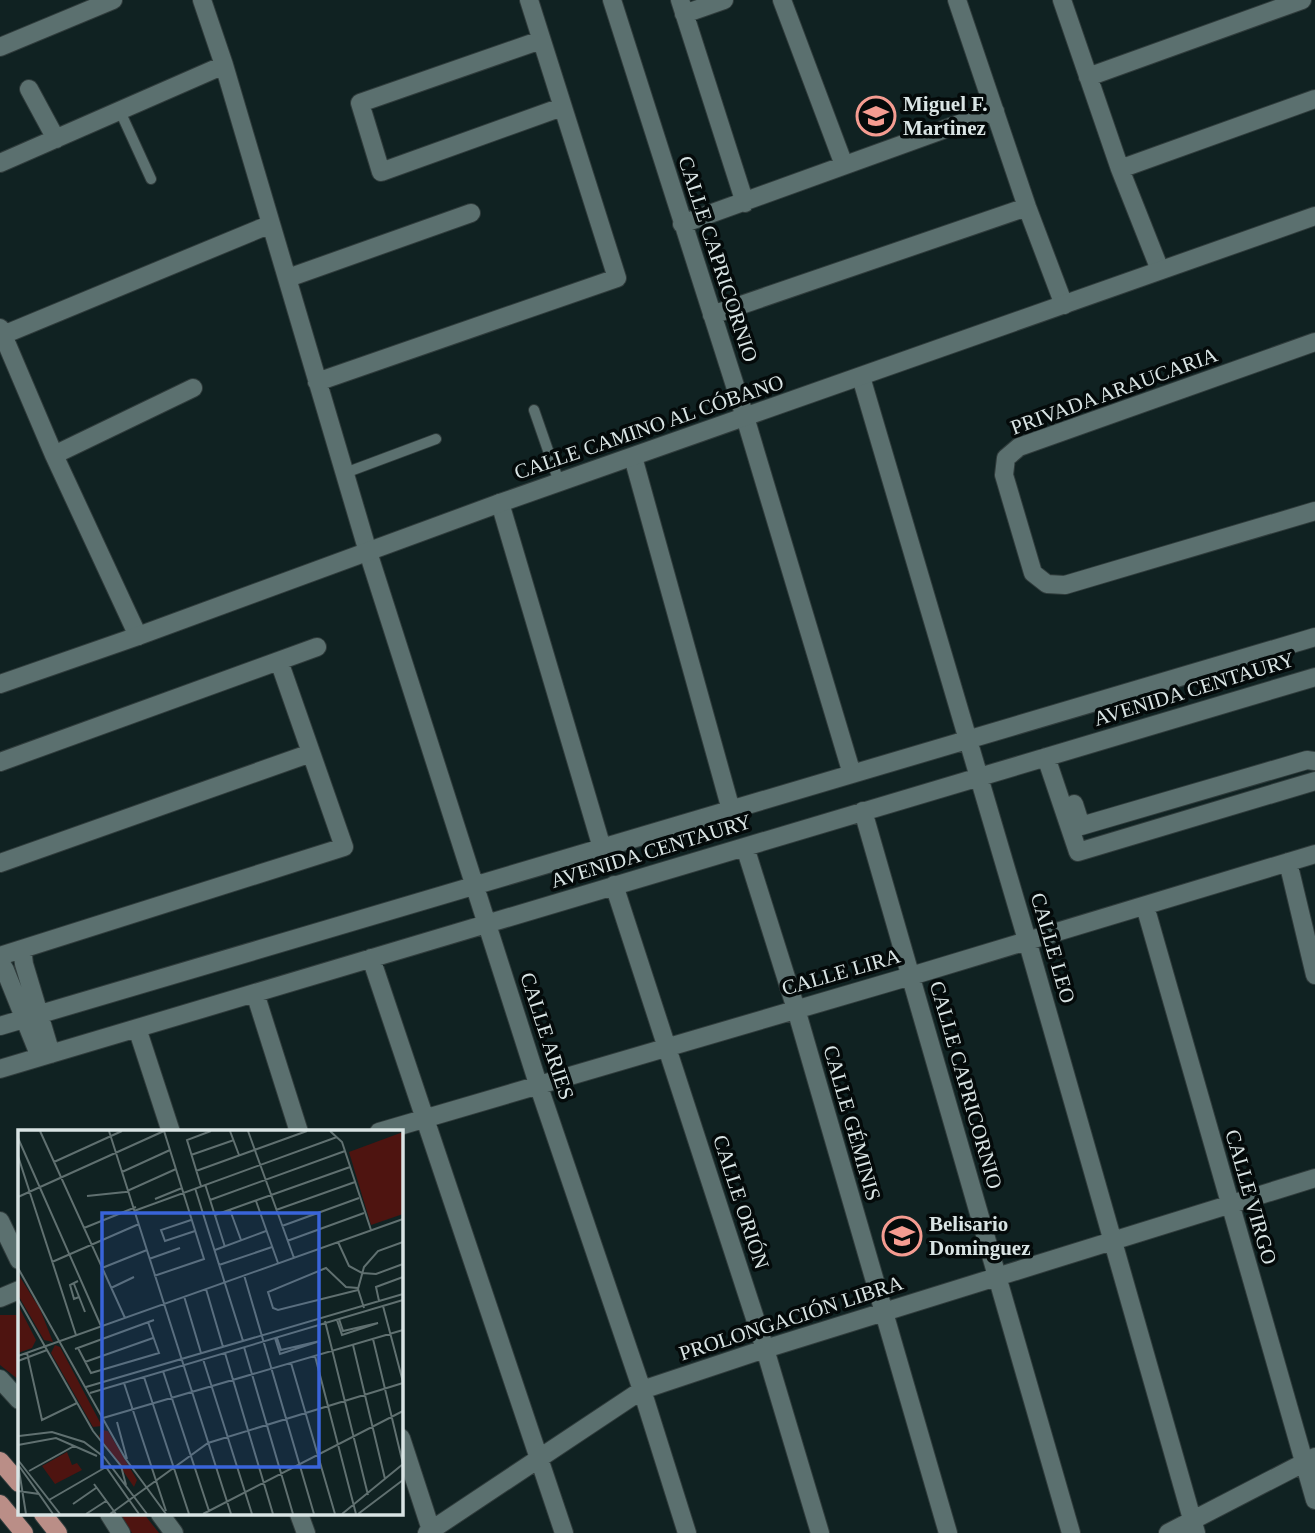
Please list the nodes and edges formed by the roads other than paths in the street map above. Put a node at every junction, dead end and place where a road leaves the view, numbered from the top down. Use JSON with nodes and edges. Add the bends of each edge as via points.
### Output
{"nodes":[{"id":1,"x":113,"y":0,"type":"edge"},
{"id":2,"x":202,"y":0,"type":"edge"},
{"id":3,"x":529,"y":0,"type":"edge"},
{"id":4,"x":612,"y":0,"type":"edge"},
{"id":5,"x":724,"y":0,"type":"edge"},
{"id":6,"x":782,"y":0,"type":"edge"},
{"id":7,"x":957,"y":0,"type":"edge"},
{"id":8,"x":1062,"y":0,"type":"edge"},
{"id":9,"x":1302,"y":0,"type":"edge"},
{"id":10,"x":682,"y":7,"type":"edge"},
{"id":11,"x":541,"y":40,"type":"junction"},
{"id":12,"x":0,"y":47,"type":"edge"},
{"id":13,"x":224,"y":65,"type":"junction"},
{"id":14,"x":1088,"y":77,"type":"junction"},
{"id":15,"x":29,"y":89,"type":"dead end"},
{"id":16,"x":1315,"y":99,"type":"edge"},
{"id":17,"x":562,"y":107,"type":"junction"},
{"id":18,"x":119,"y":110,"type":"junction"},
{"id":19,"x":995,"y":111,"type":"junction"},
{"id":20,"x":55,"y":139,"type":"junction"},
{"id":21,"x":0,"y":163,"type":"edge"},
{"id":22,"x":844,"y":165,"type":"junction"},
{"id":23,"x":1120,"y":169,"type":"junction"},
{"id":24,"x":150,"y":179,"type":"dead end"},
{"id":25,"x":744,"y":202,"type":"junction"},
{"id":26,"x":1027,"y":207,"type":"junction"},
{"id":27,"x":471,"y":213,"type":"dead end"},
{"id":28,"x":1315,"y":216,"type":"edge"},
{"id":29,"x":271,"y":224,"type":"junction"},
{"id":30,"x":682,"y":224,"type":"junction"},
{"id":31,"x":1160,"y":270,"type":"junction"},
{"id":32,"x":288,"y":278,"type":"junction"},
{"id":33,"x":1065,"y":305,"type":"junction"},
{"id":34,"x":712,"y":315,"type":"junction"},
{"id":35,"x":2,"y":332,"type":"edge"},
{"id":36,"x":1315,"y":342,"type":"edge"},
{"id":37,"x":861,"y":377,"type":"junction"},
{"id":38,"x":317,"y":382,"type":"junction"},
{"id":39,"x":193,"y":388,"type":"dead end"},
{"id":40,"x":534,"y":410,"type":"dead end"},
{"id":41,"x":745,"y":417,"type":"junction"},
{"id":42,"x":436,"y":439,"type":"dead end"},
{"id":43,"x":54,"y":456,"type":"junction"},
{"id":44,"x":633,"y":457,"type":"junction"},
{"id":45,"x":345,"y":474,"type":"junction"},
{"id":46,"x":559,"y":482,"type":"junction"},
{"id":47,"x":500,"y":503,"type":"junction"},
{"id":48,"x":1315,"y":511,"type":"edge"},
{"id":49,"x":368,"y":552,"type":"junction"},
{"id":50,"x":138,"y":636,"type":"junction"},
{"id":51,"x":1315,"y":637,"type":"edge"},
{"id":52,"x":317,"y":647,"type":"dead end"},
{"id":53,"x":279,"y":662,"type":"junction"},
{"id":54,"x":1315,"y":677,"type":"edge"},
{"id":55,"x":0,"y":684,"type":"edge"},
{"id":56,"x":968,"y":740,"type":"junction"},
{"id":57,"x":311,"y":753,"type":"junction"},
{"id":58,"x":1052,"y":755,"type":"junction"},
{"id":59,"x":1315,"y":761,"type":"edge"},
{"id":60,"x":0,"y":762,"type":"edge"},
{"id":61,"x":852,"y":774,"type":"junction"},
{"id":62,"x":979,"y":777,"type":"junction"},
{"id":63,"x":1315,"y":781,"type":"edge"},
{"id":64,"x":731,"y":810,"type":"junction"},
{"id":65,"x":863,"y":811,"type":"junction"},
{"id":66,"x":744,"y":847,"type":"junction"},
{"id":67,"x":602,"y":848,"type":"junction"},
{"id":68,"x":1315,"y":854,"type":"edge"},
{"id":69,"x":1288,"y":862,"type":"junction"},
{"id":70,"x":0,"y":863,"type":"edge"},
{"id":71,"x":474,"y":886,"type":"junction"},
{"id":72,"x":614,"y":886,"type":"junction"},
{"id":73,"x":1145,"y":906,"type":"junction"},
{"id":74,"x":487,"y":924,"type":"junction"},
{"id":75,"x":1027,"y":940,"type":"junction"},
{"id":76,"x":25,"y":949,"type":"junction"},
{"id":77,"x":0,"y":956,"type":"edge"},
{"id":78,"x":371,"y":958,"type":"junction"},
{"id":79,"x":0,"y":962,"type":"edge"},
{"id":80,"x":1315,"y":975,"type":"edge"},
{"id":81,"x":911,"y":976,"type":"junction"},
{"id":82,"x":255,"y":993,"type":"junction"},
{"id":83,"x":796,"y":1009,"type":"junction"},
{"id":84,"x":32,"y":1016,"type":"junction"},
{"id":85,"x":0,"y":1026,"type":"edge"},
{"id":86,"x":137,"y":1028,"type":"junction"},
{"id":87,"x":667,"y":1048,"type":"junction"},
{"id":88,"x":46,"y":1055,"type":"junction"},
{"id":89,"x":0,"y":1069,"type":"edge"},
{"id":90,"x":539,"y":1087,"type":"junction"},
{"id":91,"x":424,"y":1119,"type":"junction"},
{"id":92,"x":170,"y":1130,"type":"edge"},
{"id":93,"x":298,"y":1130,"type":"edge"},
{"id":94,"x":386,"y":1130,"type":"edge"},
{"id":95,"x":1315,"y":1178,"type":"edge"},
{"id":96,"x":1230,"y":1204,"type":"junction"},
{"id":97,"x":0,"y":1222,"type":"edge"},
{"id":98,"x":15,"y":1240,"type":"edge"},
{"id":99,"x":1113,"y":1240,"type":"junction"},
{"id":100,"x":997,"y":1277,"type":"junction"},
{"id":101,"x":18,"y":1290,"type":"edge"},
{"id":102,"x":0,"y":1298,"type":"edge"},
{"id":103,"x":883,"y":1312,"type":"junction"},
{"id":104,"x":765,"y":1349,"type":"junction"},
{"id":105,"x":0,"y":1379,"type":"edge"},
{"id":106,"x":642,"y":1391,"type":"junction"},
{"id":107,"x":18,"y":1398,"type":"edge"},
{"id":108,"x":402,"y":1441,"type":"edge"},
{"id":109,"x":540,"y":1459,"type":"junction"},
{"id":110,"x":1309,"y":1460,"type":"edge"},
{"id":111,"x":1315,"y":1500,"type":"edge"},
{"id":112,"x":0,"y":1504,"type":"edge"},
{"id":113,"x":45,"y":1516,"type":"edge"},
{"id":114,"x":110,"y":1516,"type":"edge"},
{"id":115,"x":161,"y":1516,"type":"edge"},
{"id":116,"x":300,"y":1516,"type":"edge"},
{"id":117,"x":1194,"y":1526,"type":"edge"},
{"id":118,"x":430,"y":1532,"type":"edge"},
{"id":119,"x":24,"y":1533,"type":"edge"},
{"id":120,"x":58,"y":1533,"type":"edge"},
{"id":121,"x":121,"y":1533,"type":"edge"},
{"id":122,"x":174,"y":1533,"type":"edge"},
{"id":123,"x":306,"y":1533,"type":"edge"},
{"id":124,"x":564,"y":1533,"type":"edge"},
{"id":125,"x":687,"y":1533,"type":"edge"},
{"id":126,"x":820,"y":1533,"type":"edge"},
{"id":127,"x":948,"y":1533,"type":"edge"},
{"id":128,"x":1071,"y":1533,"type":"edge"},
{"id":129,"x":1168,"y":1533,"type":"edge"}],
"edges":[{"from":1,"to":12,"type":"street"},
{"from":2,"to":13,"type":"street","name":"CALLE ARIES"},
{"from":3,"to":11,"type":"street"},
{"from":4,"to":30,"type":"street","name":"CALLE CAPRICORNIO"},
{"from":5,"to":10,"type":"street"},
{"from":6,"to":22,"type":"street"},
{"from":7,"to":19,"type":"street"},
{"from":8,"to":14,"type":"street"},
{"from":9,"to":14,"type":"street"},
{"from":10,"to":25,"type":"street"},
{"from":11,"to":17,"type":"street"},
{"from":11,"to":17,"type":"street","via":[[360,103],[381,172]]},
{"from":13,"to":18,"type":"street"},
{"from":13,"to":29,"type":"street","name":"CALLE ARIES"},
{"from":14,"to":23,"type":"street"},
{"from":15,"to":20,"type":"street"},
{"from":16,"to":23,"type":"street"},
{"from":17,"to":38,"type":"street","via":[[617,278]]},
{"from":18,"to":20,"type":"street"},
{"from":18,"to":24,"type":"lane"},
{"from":19,"to":22,"type":"street"},
{"from":19,"to":26,"type":"street"},
{"from":20,"to":21,"type":"street"},
{"from":22,"to":25,"type":"street"},
{"from":23,"to":31,"type":"street"},
{"from":25,"to":30,"type":"street"},
{"from":26,"to":33,"type":"street"},
{"from":26,"to":34,"type":"street"},
{"from":27,"to":32,"type":"street"},
{"from":28,"to":31,"type":"street","name":"CALLE CAMINO AL CÓBANO"},
{"from":29,"to":32,"type":"street","name":"CALLE ARIES"},
{"from":29,"to":35,"type":"street"},
{"from":30,"to":34,"type":"street","name":"CALLE CAPRICORNIO"},
{"from":31,"to":33,"type":"street","name":"CALLE CAMINO AL CÓBANO"},
{"from":32,"to":38,"type":"street","name":"CALLE ARIES"},
{"from":33,"to":37,"type":"street","name":"CALLE CAMINO AL CÓBANO"},
{"from":34,"to":41,"type":"street","name":"CALLE CAPRICORNIO"},
{"from":35,"to":43,"type":"street"},
{"from":36,"to":48,"type":"street","name":"PRIVADA ARAUCARIA","via":[[1019,447],[1006,458],[1004,475],[1033,573],[1047,584],[1065,585]]},
{"from":37,"to":41,"type":"street","name":"CALLE CAMINO AL CÓBANO"},
{"from":37,"to":56,"type":"street","name":"CALLE LEO"},
{"from":38,"to":45,"type":"street","name":"CALLE ARIES"},
{"from":39,"to":43,"type":"street"},
{"from":40,"to":46,"type":"lane"},
{"from":41,"to":44,"type":"street","name":"CALLE CAMINO AL CÓBANO"},
{"from":41,"to":61,"type":"street","name":"CALLE CAPRICORNIO"},
{"from":42,"to":45,"type":"lane"},
{"from":43,"to":50,"type":"street"},
{"from":44,"to":46,"type":"street","name":"CALLE CAMINO AL CÓBANO"},
{"from":44,"to":64,"type":"street"},
{"from":45,"to":49,"type":"street","name":"CALLE ARIES"},
{"from":46,"to":47,"type":"street","name":"CALLE CAMINO AL CÓBANO"},
{"from":47,"to":49,"type":"street","name":"CALLE CAMINO AL CÓBANO"},
{"from":47,"to":67,"type":"street"},
{"from":49,"to":50,"type":"street","name":"CALLE CAMINO AL CÓBANO"},
{"from":49,"to":71,"type":"street","name":"CALLE ARIES"},
{"from":50,"to":55,"type":"street","name":"CALLE CAMINO AL CÓBANO"},
{"from":51,"to":56,"type":"street","name":"AVENIDA CENTAURY"},
{"from":52,"to":53,"type":"street"},
{"from":53,"to":57,"type":"street"},
{"from":53,"to":60,"type":"street"},
{"from":54,"to":58,"type":"street","name":"AVENIDA CENTAURY"},
{"from":56,"to":61,"type":"street","name":"AVENIDA CENTAURY"},
{"from":56,"to":62,"type":"street","name":"CALLE LEO"},
{"from":57,"to":70,"type":"street"},
{"from":57,"to":76,"type":"street","via":[[344,846]]},
{"from":58,"to":59,"type":"street","via":[[1081,826]]},
{"from":58,"to":62,"type":"street","name":"AVENIDA CENTAURY"},
{"from":58,"to":63,"type":"street","via":[[1078,852]]},
{"from":61,"to":64,"type":"street","name":"AVENIDA CENTAURY"},
{"from":62,"to":65,"type":"street","name":"AVENIDA CENTAURY"},
{"from":62,"to":75,"type":"street","name":"CALLE LEO"},
{"from":64,"to":67,"type":"street","name":"AVENIDA CENTAURY"},
{"from":65,"to":66,"type":"street","name":"AVENIDA CENTAURY"},
{"from":65,"to":81,"type":"street","name":"CALLE CAPRICORNIO"},
{"from":66,"to":72,"type":"street","name":"AVENIDA CENTAURY"},
{"from":66,"to":83,"type":"street","name":"CALLE GÉMINIS"},
{"from":67,"to":71,"type":"street","name":"AVENIDA CENTAURY"},
{"from":68,"to":69,"type":"street","name":"CALLE LIRA"},
{"from":69,"to":73,"type":"street","name":"CALLE LIRA"},
{"from":69,"to":80,"type":"street"},
{"from":71,"to":74,"type":"street","name":"CALLE ARIES"},
{"from":71,"to":84,"type":"street","name":"AVENIDA CENTAURY"},
{"from":72,"to":74,"type":"street","name":"AVENIDA CENTAURY"},
{"from":72,"to":87,"type":"street","name":"CALLE ORIÓN"},
{"from":73,"to":75,"type":"street","name":"CALLE LIRA"},
{"from":73,"to":96,"type":"street","name":"CALLE VIRGO"},
{"from":74,"to":78,"type":"street","name":"AVENIDA CENTAURY"},
{"from":74,"to":90,"type":"street","name":"CALLE ARIES"},
{"from":75,"to":81,"type":"street","name":"CALLE LIRA"},
{"from":75,"to":99,"type":"street","name":"CALLE LEO"},
{"from":76,"to":77,"type":"street"},
{"from":76,"to":84,"type":"street"},
{"from":78,"to":82,"type":"street","name":"AVENIDA CENTAURY"},
{"from":78,"to":91,"type":"street"},
{"from":79,"to":84,"type":"street"},
{"from":81,"to":83,"type":"street","name":"CALLE LIRA"},
{"from":81,"to":100,"type":"street","name":"CALLE CAPRICORNIO"},
{"from":82,"to":86,"type":"street","name":"AVENIDA CENTAURY"},
{"from":82,"to":93,"type":"street"},
{"from":83,"to":87,"type":"street","name":"CALLE LIRA"},
{"from":83,"to":103,"type":"street","name":"CALLE GÉMINIS"},
{"from":84,"to":85,"type":"street","name":"AVENIDA CENTAURY"},
{"from":84,"to":88,"type":"street"},
{"from":86,"to":88,"type":"street","name":"AVENIDA CENTAURY"},
{"from":86,"to":92,"type":"street"},
{"from":87,"to":90,"type":"street","name":"CALLE LIRA"},
{"from":87,"to":104,"type":"street","name":"CALLE ORIÓN"},
{"from":88,"to":89,"type":"street","name":"AVENIDA CENTAURY"},
{"from":90,"to":91,"type":"street","name":"CALLE LIRA"},
{"from":90,"to":106,"type":"street","name":"CALLE ARIES"},
{"from":91,"to":94,"type":"street","name":"CALLE LIRA"},
{"from":91,"to":109,"type":"street"},
{"from":95,"to":96,"type":"street","name":"PROLONGACIÓN LIBRA"},
{"from":96,"to":99,"type":"street","name":"PROLONGACIÓN LIBRA"},
{"from":96,"to":110,"type":"street","name":"CALLE VIRGO"},
{"from":97,"to":98,"type":"street"},
{"from":99,"to":100,"type":"street","name":"PROLONGACIÓN LIBRA"},
{"from":99,"to":117,"type":"street","name":"CALLE LEO"},
{"from":100,"to":103,"type":"street","name":"PROLONGACIÓN LIBRA"},
{"from":100,"to":128,"type":"street","name":"CALLE CAPRICORNIO"},
{"from":101,"to":102,"type":"street"},
{"from":103,"to":104,"type":"street","name":"PROLONGACIÓN LIBRA"},
{"from":103,"to":127,"type":"street","name":"CALLE GÉMINIS"},
{"from":104,"to":106,"type":"street","name":"PROLONGACIÓN LIBRA"},
{"from":104,"to":126,"type":"street","name":"CALLE ORIÓN"},
{"from":105,"to":107,"type":"street"},
{"from":106,"to":109,"type":"street","name":"PROLONGACIÓN LIBRA"},
{"from":106,"to":125,"type":"street","name":"CALLE ARIES"},
{"from":108,"to":118,"type":"street"},
{"from":109,"to":118,"type":"street","name":"PROLONGACIÓN LIBRA"},
{"from":109,"to":124,"type":"street"},
{"from":110,"to":111,"type":"street","name":"CALLE VIRGO"},
{"from":110,"to":117,"type":"street"},
{"from":112,"to":119,"type":"main road"},
{"from":113,"to":120,"type":"main road"},
{"from":114,"to":121,"type":"street"},
{"from":115,"to":122,"type":"street"},
{"from":116,"to":123,"type":"street"},
{"from":117,"to":129,"type":"street"}]}
